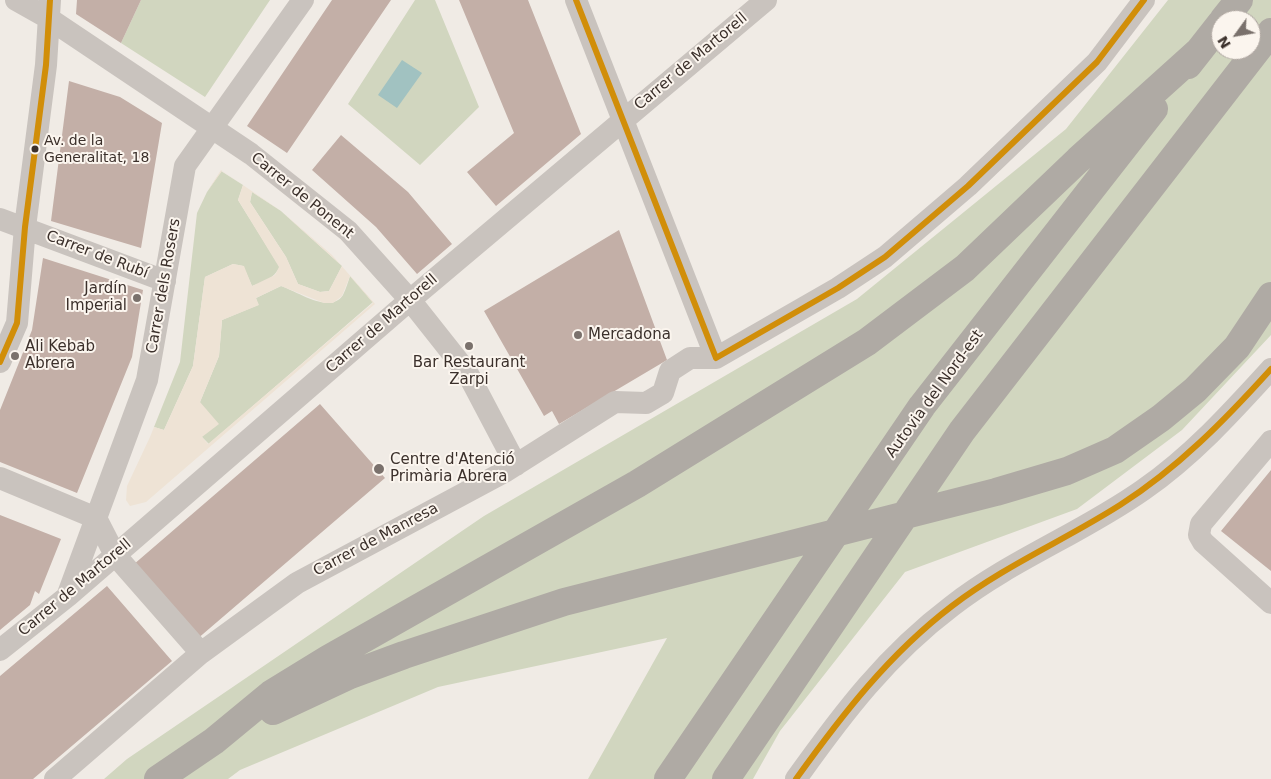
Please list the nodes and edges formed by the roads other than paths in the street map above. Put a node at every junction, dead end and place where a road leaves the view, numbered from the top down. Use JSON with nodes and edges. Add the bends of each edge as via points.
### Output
{"nodes":[{"id":1,"x":16,"y":0,"type":"edge"},
{"id":2,"x":303,"y":0,"type":"edge"},
{"id":3,"x":576,"y":0,"type":"edge"},
{"id":4,"x":766,"y":0,"type":"edge"},
{"id":5,"x":1144,"y":0,"type":"edge"},
{"id":6,"x":1239,"y":0,"type":"edge"},
{"id":7,"x":49,"y":9,"type":"edge"},
{"id":8,"x":1231,"y":10,"type":"edge"},
{"id":9,"x":1271,"y":32,"type":"edge"},
{"id":10,"x":1211,"y":35,"type":"edge"},
{"id":11,"x":1199,"y":51,"type":"junction"},
{"id":12,"x":622,"y":120,"type":"junction"},
{"id":13,"x":212,"y":128,"type":"junction"},
{"id":14,"x":0,"y":219,"type":"edge"},
{"id":15,"x":25,"y":228,"type":"junction"},
{"id":16,"x":165,"y":281,"type":"junction"},
{"id":17,"x":1271,"y":296,"type":"edge"},
{"id":18,"x":410,"y":300,"type":"junction"},
{"id":19,"x":716,"y":358,"type":"junction"},
{"id":20,"x":0,"y":362,"type":"edge"},
{"id":21,"x":1269,"y":375,"type":"edge"},
{"id":22,"x":1271,"y":441,"type":"edge"},
{"id":23,"x":516,"y":465,"type":"junction"},
{"id":24,"x":0,"y":478,"type":"edge"},
{"id":25,"x":96,"y":518,"type":"junction"},
{"id":26,"x":115,"y":555,"type":"junction"},
{"id":27,"x":68,"y":596,"type":"junction"},
{"id":28,"x":1271,"y":603,"type":"edge"},
{"id":29,"x":0,"y":650,"type":"edge"},
{"id":30,"x":201,"y":653,"type":"junction"},
{"id":31,"x":214,"y":741,"type":"junction"},
{"id":32,"x":55,"y":779,"type":"edge"},
{"id":33,"x":158,"y":779,"type":"edge"},
{"id":34,"x":668,"y":779,"type":"edge"},
{"id":35,"x":726,"y":779,"type":"edge"},
{"id":36,"x":796,"y":779,"type":"edge"}],
"edges":[{"from":1,"to":7,"type":"street","name":"Carrer de Ponent"},
{"from":2,"to":13,"type":"street","name":"Carrer dels Rosers"},
{"from":3,"to":12,"type":"street"},
{"from":4,"to":12,"type":"street","name":"Carrer de Martorell"},
{"from":5,"to":19,"type":"street","via":[[1097,62],[968,186],[885,256],[838,288]]},
{"from":6,"to":8,"type":"highway","name":"Autovia del Nord-est"},
{"from":7,"to":13,"type":"street","name":"Carrer de Ponent"},
{"from":7,"to":15,"type":"street","via":[[46,64]]},
{"from":9,"to":35,"type":"highway","via":[[962,431]]},
{"from":10,"to":11,"type":"highway","name":"Autovia del Nord-est"},
{"from":11,"to":31,"type":"highway","via":[[965,268],[867,342],[637,484],[328,659],[271,694]]},
{"from":11,"to":34,"type":"highway","name":"Autovia del Nord-est","via":[[922,406]]},
{"from":12,"to":18,"type":"street","name":"Carrer de Martorell"},
{"from":12,"to":19,"type":"street"},
{"from":13,"to":16,"type":"street","name":"Carrer dels Rosers","via":[[185,166]]},
{"from":13,"to":18,"type":"street","name":"Carrer de Ponent","via":[[252,154],[348,231]]},
{"from":14,"to":15,"type":"street","name":"Carrer de Rubí"},
{"from":15,"to":16,"type":"street","name":"Carrer de Rubí"},
{"from":15,"to":20,"type":"street","via":[[17,323]]},
{"from":16,"to":25,"type":"street","name":"Carrer dels Rosers","via":[[147,380]]},
{"from":17,"to":31,"type":"highway","via":[[1237,347],[1195,390],[1115,450],[1067,471],[564,602],[350,675]]},
{"from":18,"to":23,"type":"street","name":"Carrer de Ponent","via":[[467,372]]},
{"from":18,"to":26,"type":"street","name":"Carrer de Martorell"},
{"from":19,"to":23,"type":"street","name":"Carrer de Manresa","via":[[690,358],[670,371],[663,393],[646,404],[615,402]]},
{"from":21,"to":36,"type":"street","via":[[1192,451],[1142,491],[953,604],[910,640],[847,708]]},
{"from":22,"to":28,"type":"street","via":[[1201,524],[1199,535]]},
{"from":23,"to":30,"type":"street","name":"Carrer de Manresa","via":[[297,583]]},
{"from":24,"to":25,"type":"street"},
{"from":25,"to":26,"type":"street"},
{"from":25,"to":27,"type":"street","name":"Carrer dels Rosers"},
{"from":26,"to":27,"type":"street","name":"Carrer de Martorell"},
{"from":26,"to":30,"type":"street"},
{"from":27,"to":29,"type":"street","name":"Carrer de Martorell"},
{"from":30,"to":32,"type":"street","name":"Carrer de Manresa"},
{"from":31,"to":33,"type":"highway"}]}
